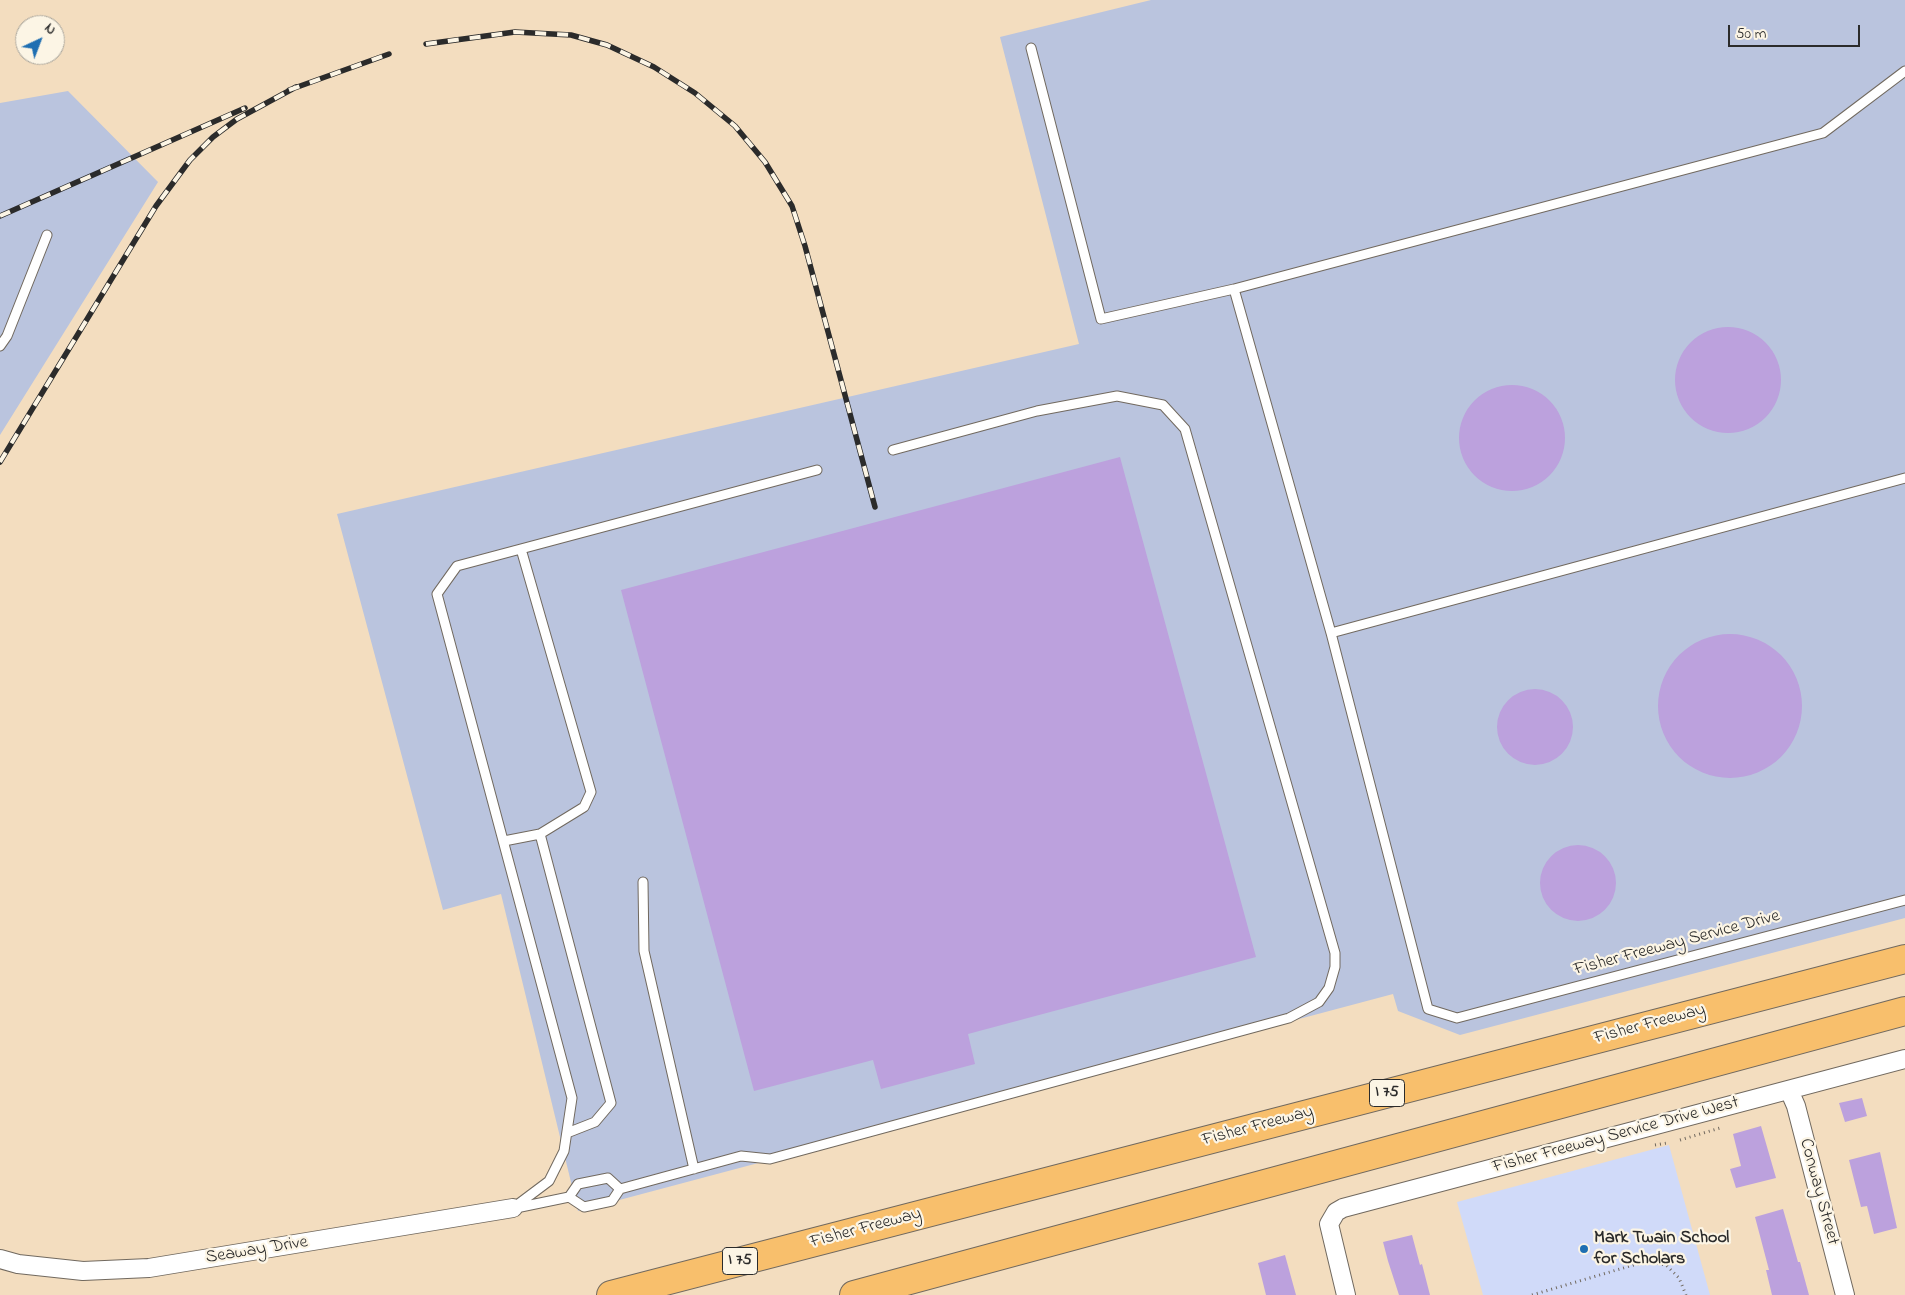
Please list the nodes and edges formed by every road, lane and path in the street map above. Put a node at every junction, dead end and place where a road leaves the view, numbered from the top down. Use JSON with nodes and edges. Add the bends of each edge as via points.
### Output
{"nodes":[{"id":1,"x":1031,"y":48,"type":"dead end"},
{"id":2,"x":1905,"y":71,"type":"edge"},
{"id":3,"x":47,"y":235,"type":"dead end"},
{"id":4,"x":1234,"y":289,"type":"junction"},
{"id":5,"x":0,"y":346,"type":"edge"},
{"id":6,"x":893,"y":450,"type":"dead end"},
{"id":7,"x":817,"y":470,"type":"dead end"},
{"id":8,"x":1905,"y":478,"type":"edge"},
{"id":9,"x":521,"y":549,"type":"junction"},
{"id":10,"x":1331,"y":633,"type":"junction"},
{"id":11,"x":540,"y":834,"type":"junction"},
{"id":12,"x":504,"y":841,"type":"junction"},
{"id":13,"x":644,"y":882,"type":"dead end"},
{"id":14,"x":1905,"y":900,"type":"edge"},
{"id":15,"x":1905,"y":959,"type":"edge"},
{"id":16,"x":1905,"y":1012,"type":"edge"},
{"id":17,"x":1905,"y":1059,"type":"edge"},
{"id":18,"x":1789,"y":1090,"type":"junction"},
{"id":19,"x":567,"y":1132,"type":"junction"},
{"id":20,"x":1667,"y":1143,"type":"dead end"},
{"id":21,"x":1655,"y":1146,"type":"dead end"},
{"id":22,"x":694,"y":1169,"type":"junction"},
{"id":23,"x":620,"y":1189,"type":"junction"},
{"id":24,"x":569,"y":1197,"type":"junction"},
{"id":25,"x":513,"y":1208,"type":"junction"},
{"id":26,"x":0,"y":1259,"type":"edge"},
{"id":27,"x":611,"y":1295,"type":"edge"},
{"id":28,"x":854,"y":1295,"type":"edge"},
{"id":29,"x":1346,"y":1295,"type":"edge"},
{"id":30,"x":1532,"y":1295,"type":"edge"},
{"id":31,"x":1686,"y":1295,"type":"edge"},
{"id":32,"x":1846,"y":1295,"type":"edge"}],
"edges":[{"from":1,"to":4,"type":"lane","via":[[1101,319]]},
{"from":2,"to":4,"type":"lane","via":[[1823,133]]},
{"from":3,"to":5,"type":"lane","via":[[7,336]]},
{"from":4,"to":10,"type":"lane"},
{"from":6,"to":22,"type":"lane","via":[[1037,411],[1117,396],[1163,405],[1185,429],[1332,943],[1335,967],[1329,988],[1319,1002],[1289,1018],[770,1159],[741,1156]]},
{"from":7,"to":9,"type":"lane"},
{"from":8,"to":10,"type":"lane"},
{"from":9,"to":11,"type":"lane","via":[[591,792],[584,807]]},
{"from":9,"to":12,"type":"lane","via":[[457,566],[437,594]]},
{"from":10,"to":14,"type":"lane","name":"Fisher Freeway Service Drive","via":[[1428,1009],[1457,1018]]},
{"from":11,"to":12,"type":"lane"},
{"from":11,"to":19,"type":"lane","via":[[611,1103],[595,1122]]},
{"from":12,"to":19,"type":"lane","via":[[572,1098]]},
{"from":13,"to":22,"type":"lane","via":[[644,951]]},
{"from":15,"to":27,"type":"highway","name":"Fisher Freeway","number":"I 75"},
{"from":16,"to":28,"type":"highway"},
{"from":17,"to":18,"type":"street","name":"Fisher Freeway Service Drive West"},
{"from":18,"to":29,"type":"street","name":"Fisher Freeway Service Drive West","via":[[1343,1208],[1329,1224]]},
{"from":18,"to":32,"type":"street","name":"Conway Street"},
{"from":19,"to":25,"type":"lane","via":[[564,1151],[548,1182]]},
{"from":20,"to":21,"type":"path"},
{"from":22,"to":23,"type":"lane"},
{"from":23,"to":24,"type":"lane","via":[[612,1201],[584,1207]]},
{"from":23,"to":24,"type":"lane","via":[[608,1178],[578,1184]]},
{"from":24,"to":25,"type":"lane"},
{"from":25,"to":26,"type":"street","name":"Seaway Drive","via":[[149,1268],[83,1271]]},
{"from":30,"to":31,"type":"path","via":[[1650,1262],[1666,1265],[1679,1278]]}]}
